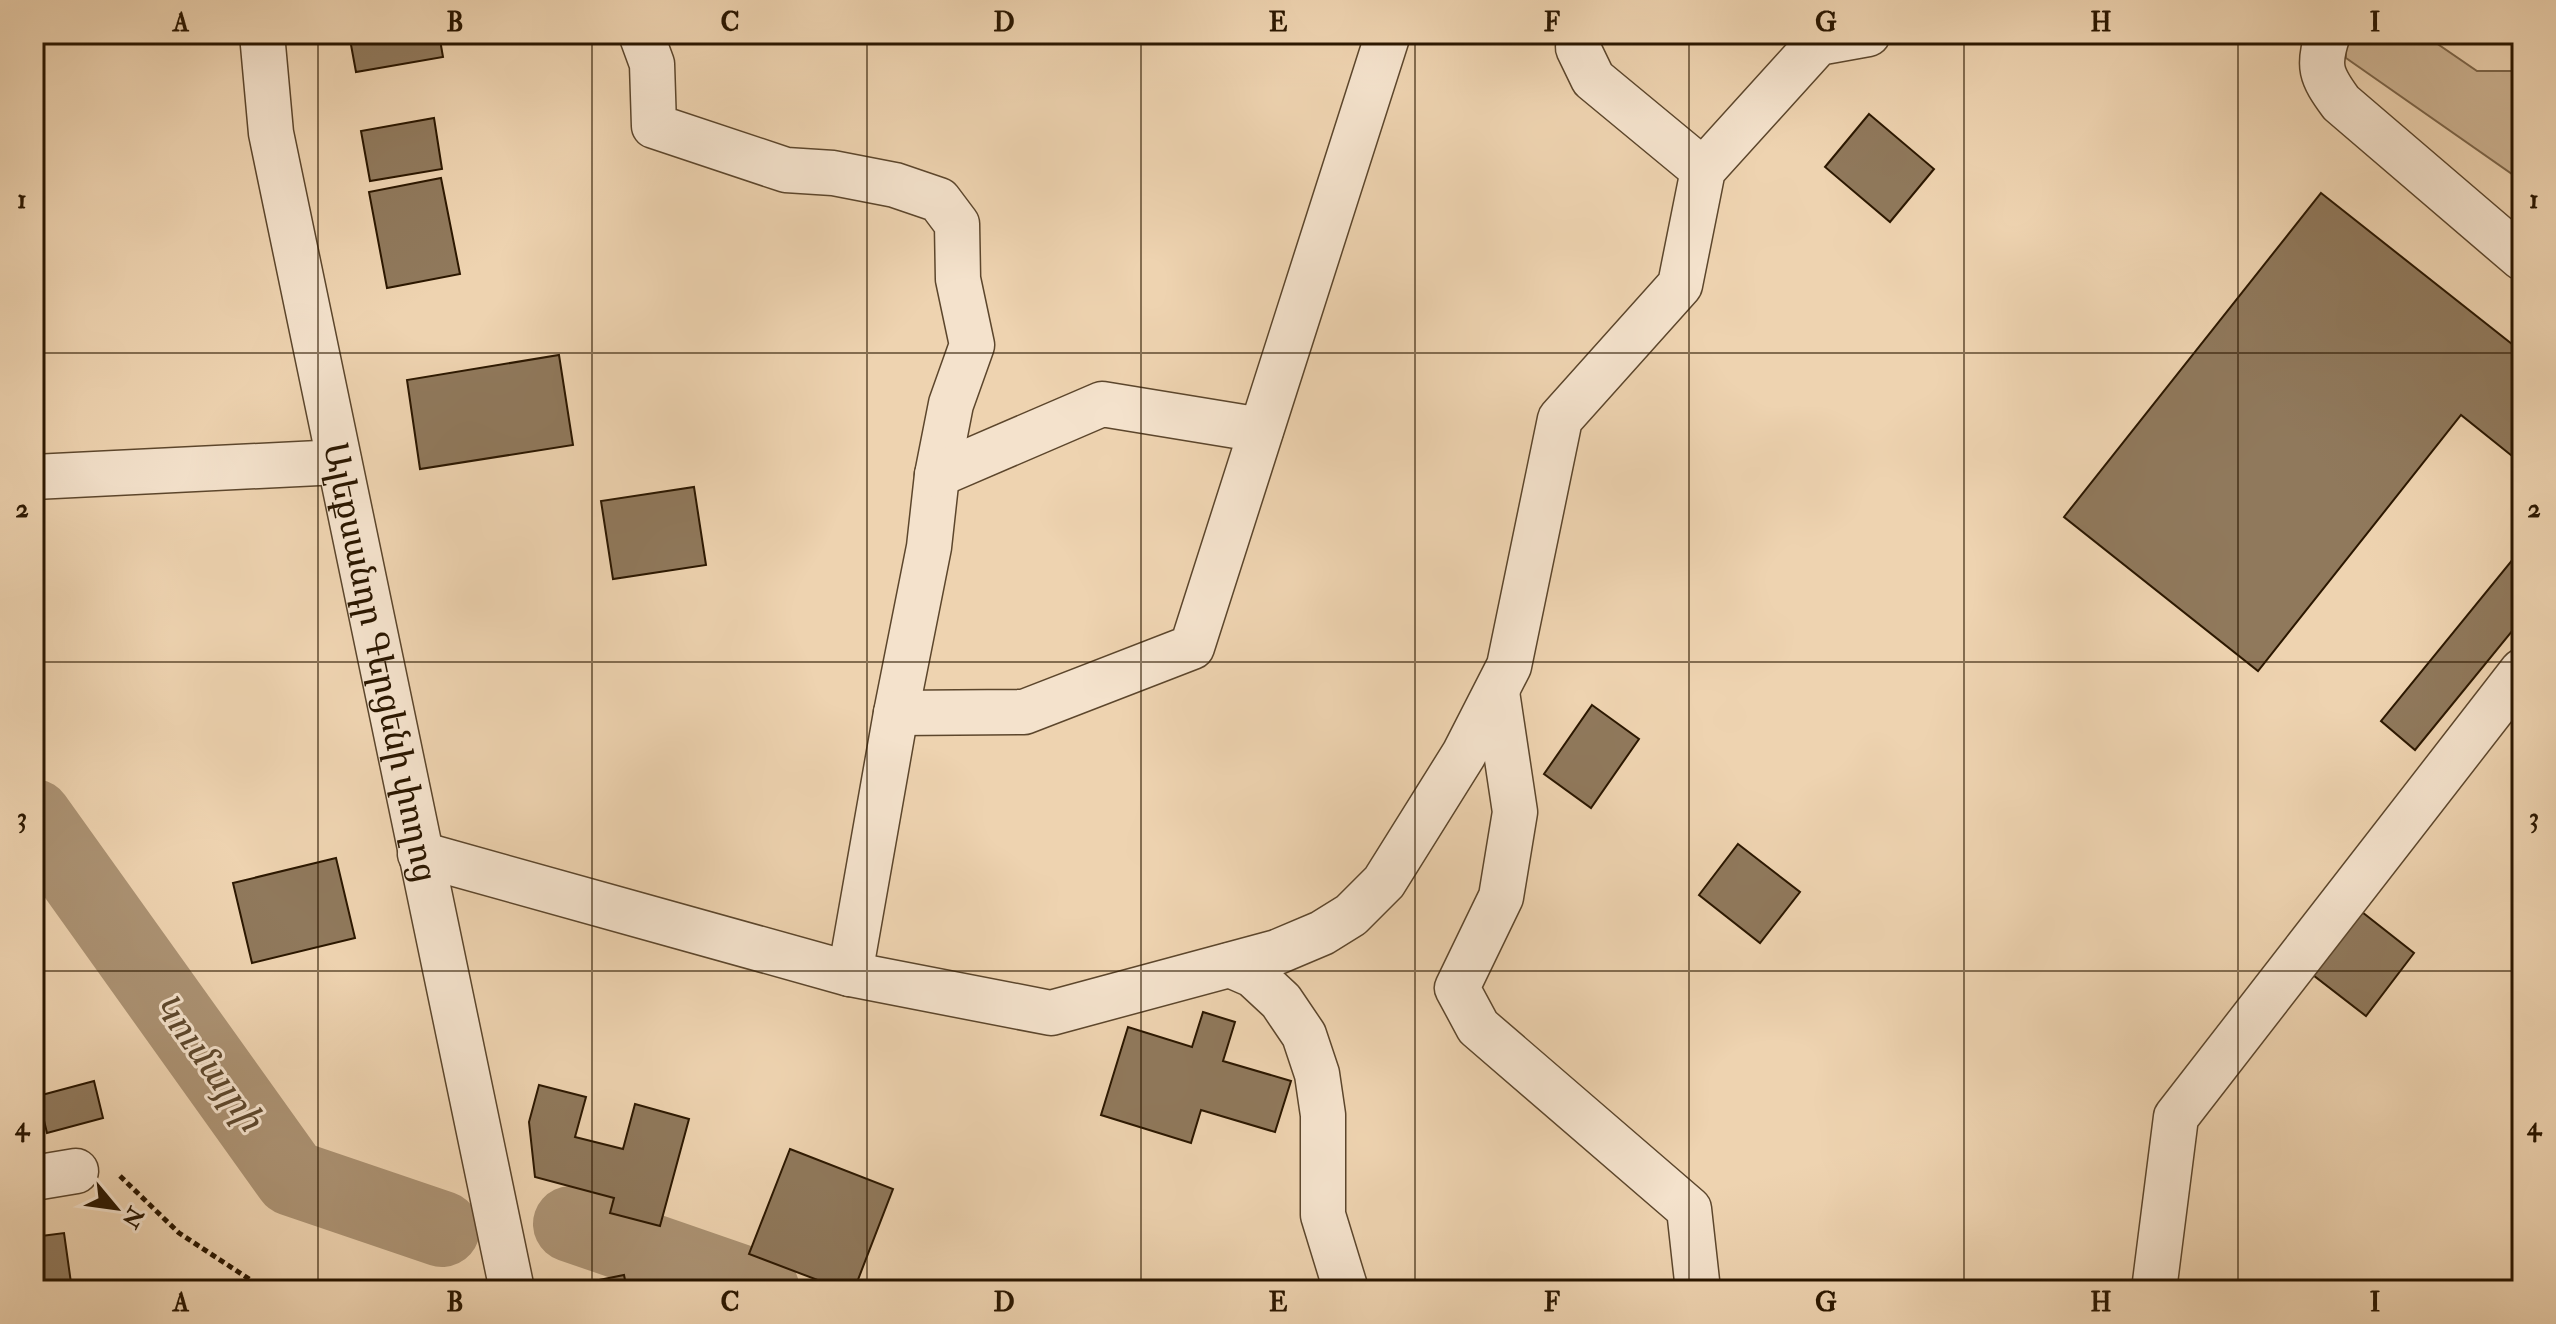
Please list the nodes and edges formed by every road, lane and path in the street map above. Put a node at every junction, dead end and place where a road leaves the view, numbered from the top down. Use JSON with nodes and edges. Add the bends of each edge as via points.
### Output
{"nodes":[{"id":1,"x":262,"y":34,"type":"edge"},
{"id":2,"x":641,"y":34,"type":"edge"},
{"id":3,"x":1388,"y":34,"type":"edge"},
{"id":4,"x":1579,"y":34,"type":"edge"},
{"id":5,"x":1868,"y":34,"type":"edge"},
{"id":6,"x":2328,"y":34,"type":"edge"},
{"id":7,"x":1703,"y":170,"type":"junction"},
{"id":8,"x":2522,"y":258,"type":"edge"},
{"id":9,"x":1261,"y":430,"type":"junction"},
{"id":10,"x":339,"y":462,"type":"junction"},
{"id":11,"x":937,"y":475,"type":"junction"},
{"id":12,"x":34,"y":477,"type":"edge"},
{"id":13,"x":2522,"y":671,"type":"edge"},
{"id":14,"x":1497,"y":692,"type":"junction"},
{"id":15,"x":896,"y":713,"type":"junction"},
{"id":16,"x":420,"y":854,"type":"junction"},
{"id":17,"x":1230,"y":965,"type":"junction"},
{"id":18,"x":850,"y":974,"type":"junction"},
{"id":19,"x":55,"y":1175,"type":"edge"},
{"id":20,"x":266,"y":1290,"type":"edge"},
{"id":21,"x":512,"y":1290,"type":"edge"},
{"id":22,"x":1346,"y":1290,"type":"edge"},
{"id":23,"x":1698,"y":1290,"type":"edge"},
{"id":24,"x":2154,"y":1290,"type":"edge"}],
"edges":[{"from":1,"to":10,"type":"street","name":"Ալեքսանդր Գերցենի փողոց","via":[[271,133]]},
{"from":2,"to":11,"type":"street","via":[[652,64],[654,126],[786,170],[895,185],[939,200],[957,224],[958,279],[972,345],[951,404]]},
{"from":3,"to":9,"type":"street"},
{"from":4,"to":7,"type":"street","via":[[1578,48],[1593,79]]},
{"from":5,"to":7,"type":"street","via":[[1818,43]]},
{"from":6,"to":8,"type":"street","via":[[2320,56],[2323,80],[2341,103]]},
{"from":7,"to":14,"type":"street","via":[[1680,285],[1560,419],[1509,666]]},
{"from":9,"to":11,"type":"street","via":[[1102,404]]},
{"from":9,"to":15,"type":"street","via":[[1192,647],[1024,712]]},
{"from":10,"to":12,"type":"street"},
{"from":10,"to":16,"type":"street","name":"Ալեքսանդր Գերցենի փողոց"},
{"from":11,"to":15,"type":"street","via":[[929,547]]},
{"from":13,"to":24,"type":"street","via":[[2176,1117]]},
{"from":14,"to":17,"type":"street","via":[[1384,882],[1351,915],[1322,933]]},
{"from":14,"to":23,"type":"street","via":[[1515,812],[1501,897],[1457,988],[1478,1027],[1689,1209]]},
{"from":15,"to":18,"type":"street"},
{"from":16,"to":18,"type":"street"},
{"from":16,"to":21,"type":"street","name":"Ալեքսանդր Գերցենի փողոց"},
{"from":17,"to":18,"type":"street","via":[[1051,1013]]},
{"from":17,"to":22,"type":"street","via":[[1253,975],[1281,1001],[1304,1035],[1323,1115],[1323,1215]]},
{"from":19,"to":20,"type":"path","via":[[109,1165],[179,1233]]}]}
